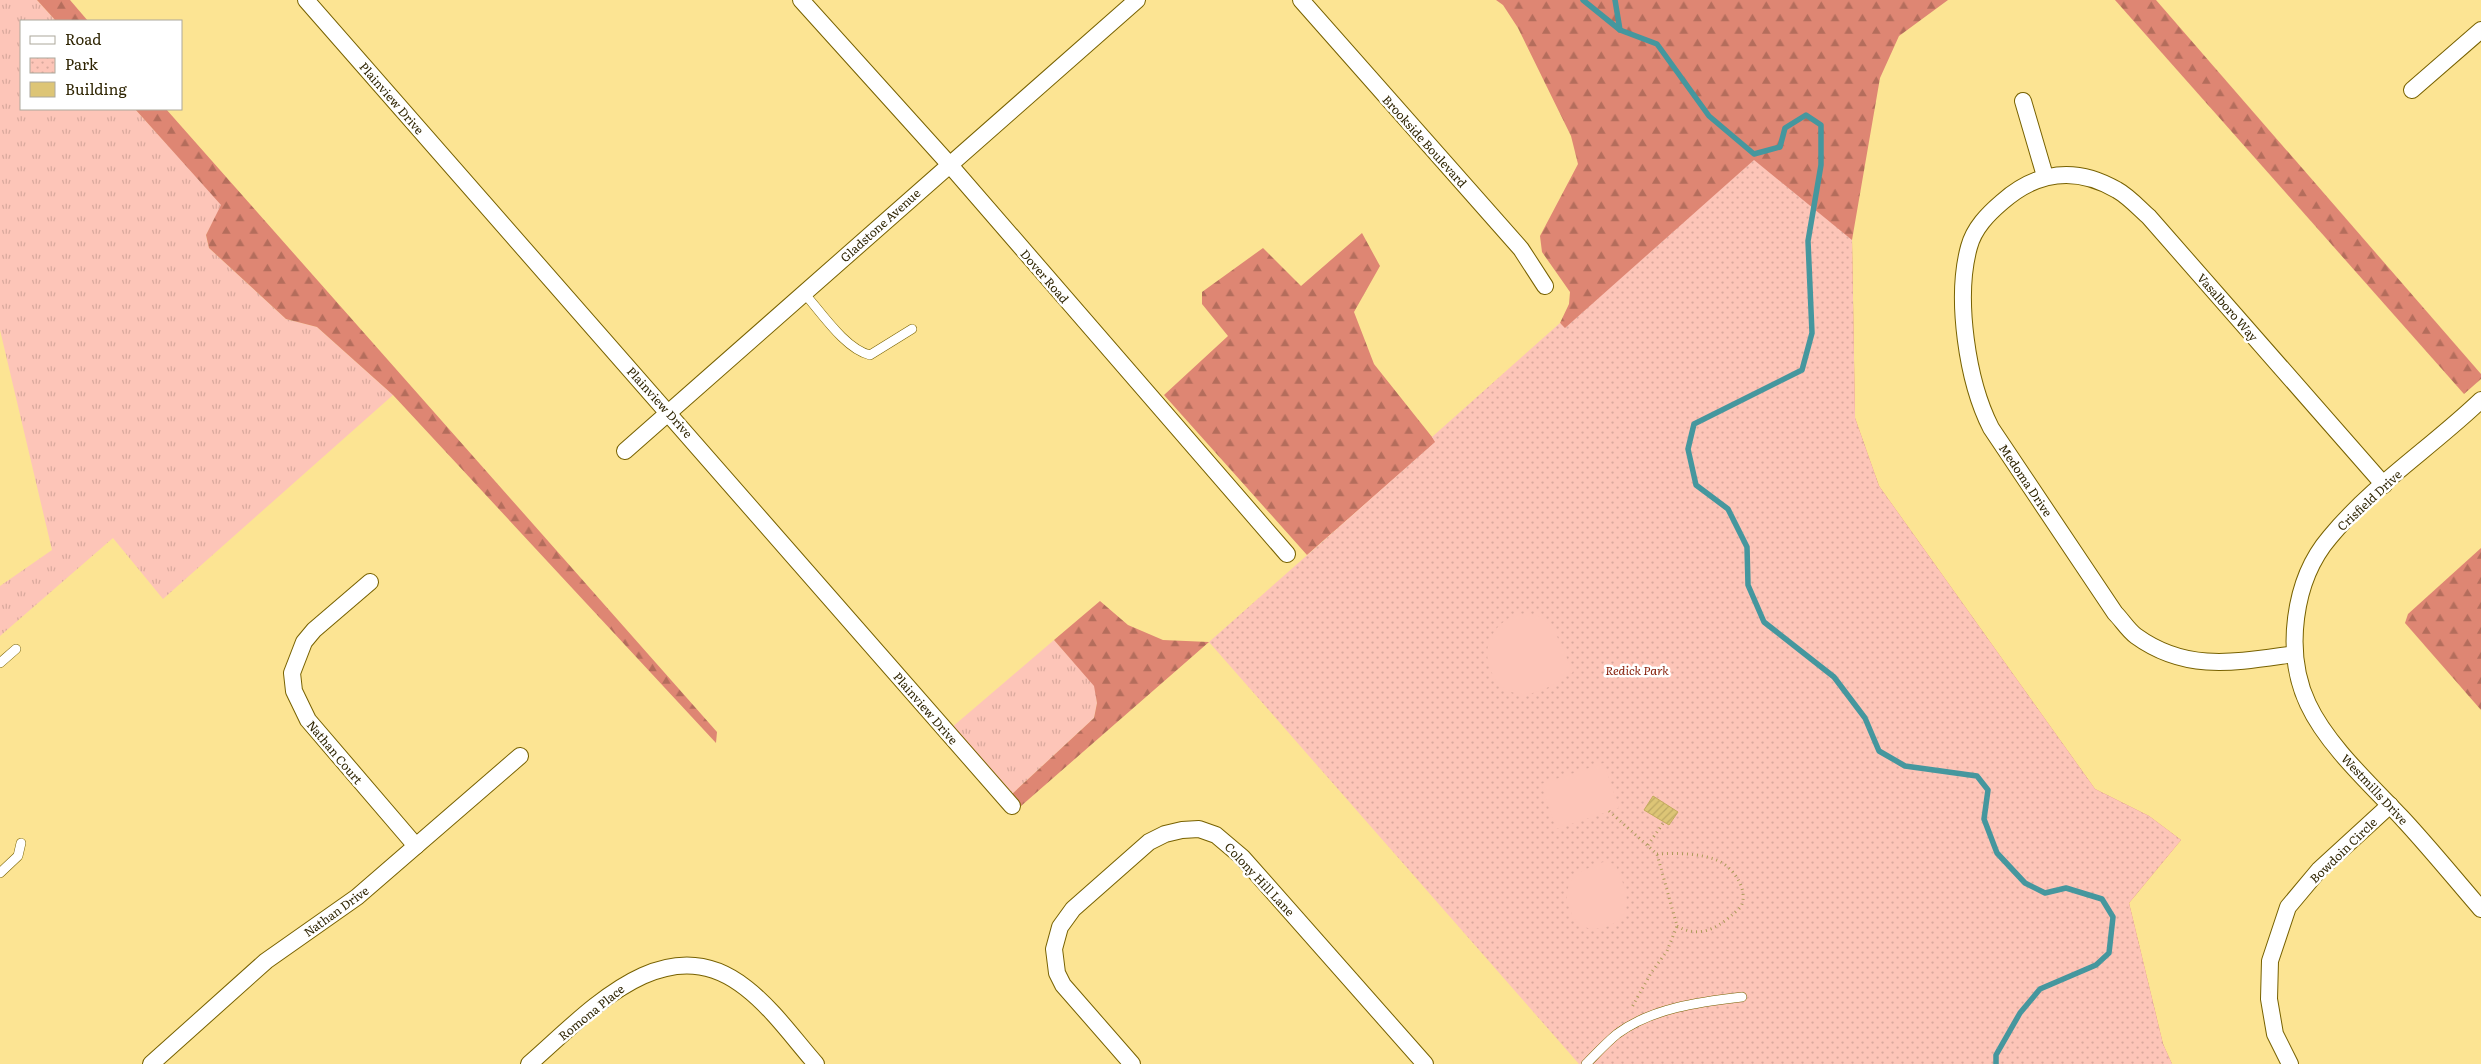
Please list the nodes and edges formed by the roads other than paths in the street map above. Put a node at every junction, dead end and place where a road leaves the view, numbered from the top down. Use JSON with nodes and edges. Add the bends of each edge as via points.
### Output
{"nodes":[{"id":1,"x":306,"y":0,"type":"edge"},
{"id":2,"x":801,"y":0,"type":"edge"},
{"id":3,"x":1137,"y":0,"type":"edge"},
{"id":4,"x":1301,"y":0,"type":"edge"},
{"id":5,"x":2481,"y":30,"type":"edge"},
{"id":6,"x":2412,"y":90,"type":"dead end"},
{"id":7,"x":2023,"y":101,"type":"dead end"},
{"id":8,"x":949,"y":164,"type":"junction"},
{"id":9,"x":2045,"y":176,"type":"junction"},
{"id":10,"x":1545,"y":286,"type":"dead end"},
{"id":11,"x":804,"y":293,"type":"junction"},
{"id":12,"x":912,"y":329,"type":"dead end"},
{"id":13,"x":2481,"y":400,"type":"edge"},
{"id":14,"x":670,"y":413,"type":"junction"},
{"id":15,"x":624,"y":451,"type":"dead end"},
{"id":16,"x":2384,"y":485,"type":"junction"},
{"id":17,"x":1287,"y":554,"type":"dead end"},
{"id":18,"x":370,"y":582,"type":"dead end"},
{"id":19,"x":16,"y":649,"type":"dead end"},
{"id":20,"x":2295,"y":654,"type":"junction"},
{"id":21,"x":0,"y":663,"type":"edge"},
{"id":22,"x":520,"y":756,"type":"dead end"},
{"id":23,"x":1012,"y":806,"type":"dead end"},
{"id":24,"x":2390,"y":806,"type":"junction"},
{"id":25,"x":21,"y":843,"type":"dead end"},
{"id":26,"x":416,"y":846,"type":"junction"},
{"id":27,"x":0,"y":873,"type":"edge"},
{"id":28,"x":2481,"y":909,"type":"edge"},
{"id":29,"x":1742,"y":997,"type":"dead end"},
{"id":30,"x":151,"y":1064,"type":"edge"},
{"id":31,"x":529,"y":1064,"type":"edge"},
{"id":32,"x":816,"y":1064,"type":"edge"},
{"id":33,"x":1132,"y":1064,"type":"edge"},
{"id":34,"x":1426,"y":1064,"type":"edge"},
{"id":35,"x":1586,"y":1064,"type":"edge"},
{"id":36,"x":2290,"y":1064,"type":"edge"}],
"edges":[{"from":1,"to":14,"type":"street","name":"Plainview Drive"},
{"from":2,"to":8,"type":"street","name":"Dover Road"},
{"from":3,"to":8,"type":"street","name":"Gladstone Avenue"},
{"from":4,"to":10,"type":"street","name":"Brookside Boulevard","via":[[1521,249]]},
{"from":5,"to":6,"type":"street"},
{"from":7,"to":9,"type":"street"},
{"from":8,"to":11,"type":"street","name":"Gladstone Avenue"},
{"from":8,"to":17,"type":"street","name":"Dover Road"},
{"from":9,"to":16,"type":"street","name":"Vasalboro Way","via":[[2072,175],[2091,179],[2118,190],[2148,217]]},
{"from":9,"to":20,"type":"street","name":"Medoma Drive","via":[[2016,190],[1987,215],[1969,246],[1964,283],[1968,351],[1978,400],[1991,428],[2116,613],[2135,635],[2186,660],[2228,663]]},
{"from":11,"to":12,"type":"lane","via":[[850,346],[861,353],[870,355]]},
{"from":11,"to":14,"type":"street","name":"Gladstone Avenue"},
{"from":13,"to":16,"type":"street","name":"Crisfield Drive"},
{"from":14,"to":15,"type":"street","name":"Gladstone Avenue"},
{"from":14,"to":23,"type":"street","name":"Plainview Drive"},
{"from":16,"to":20,"type":"street","name":"Crisfield Drive","via":[[2329,538],[2306,572],[2298,612]]},
{"from":18,"to":26,"type":"street","name":"Nathan Court","via":[[304,642],[292,673],[294,691],[308,720]]},
{"from":19,"to":21,"type":"lane"},
{"from":20,"to":24,"type":"street","name":"Westmills Drive","via":[[2299,680],[2309,706],[2338,749]]},
{"from":22,"to":26,"type":"street","name":"Nathan Drive"},
{"from":24,"to":28,"type":"street","name":"Westmills Drive"},
{"from":24,"to":36,"type":"street","name":"Bowdoin Circle","via":[[2319,870],[2288,907],[2270,961],[2269,1000],[2275,1034]]},
{"from":25,"to":27,"type":"lane","via":[[18,856]]},
{"from":26,"to":30,"type":"street","name":"Nathan Drive","via":[[357,898],[266,961]]},
{"from":29,"to":35,"type":"lane","via":[[1704,1001],[1659,1012],[1617,1034]]},
{"from":31,"to":32,"type":"street","name":"Romona Place","via":[[612,992],[648,972],[689,966],[721,972],[746,988]]},
{"from":33,"to":34,"type":"street","name":"Colony Hill Lane","via":[[1063,985],[1057,973],[1054,949],[1060,927],[1073,909],[1150,842],[1165,834],[1199,829],[1216,835],[1242,857]]}]}
